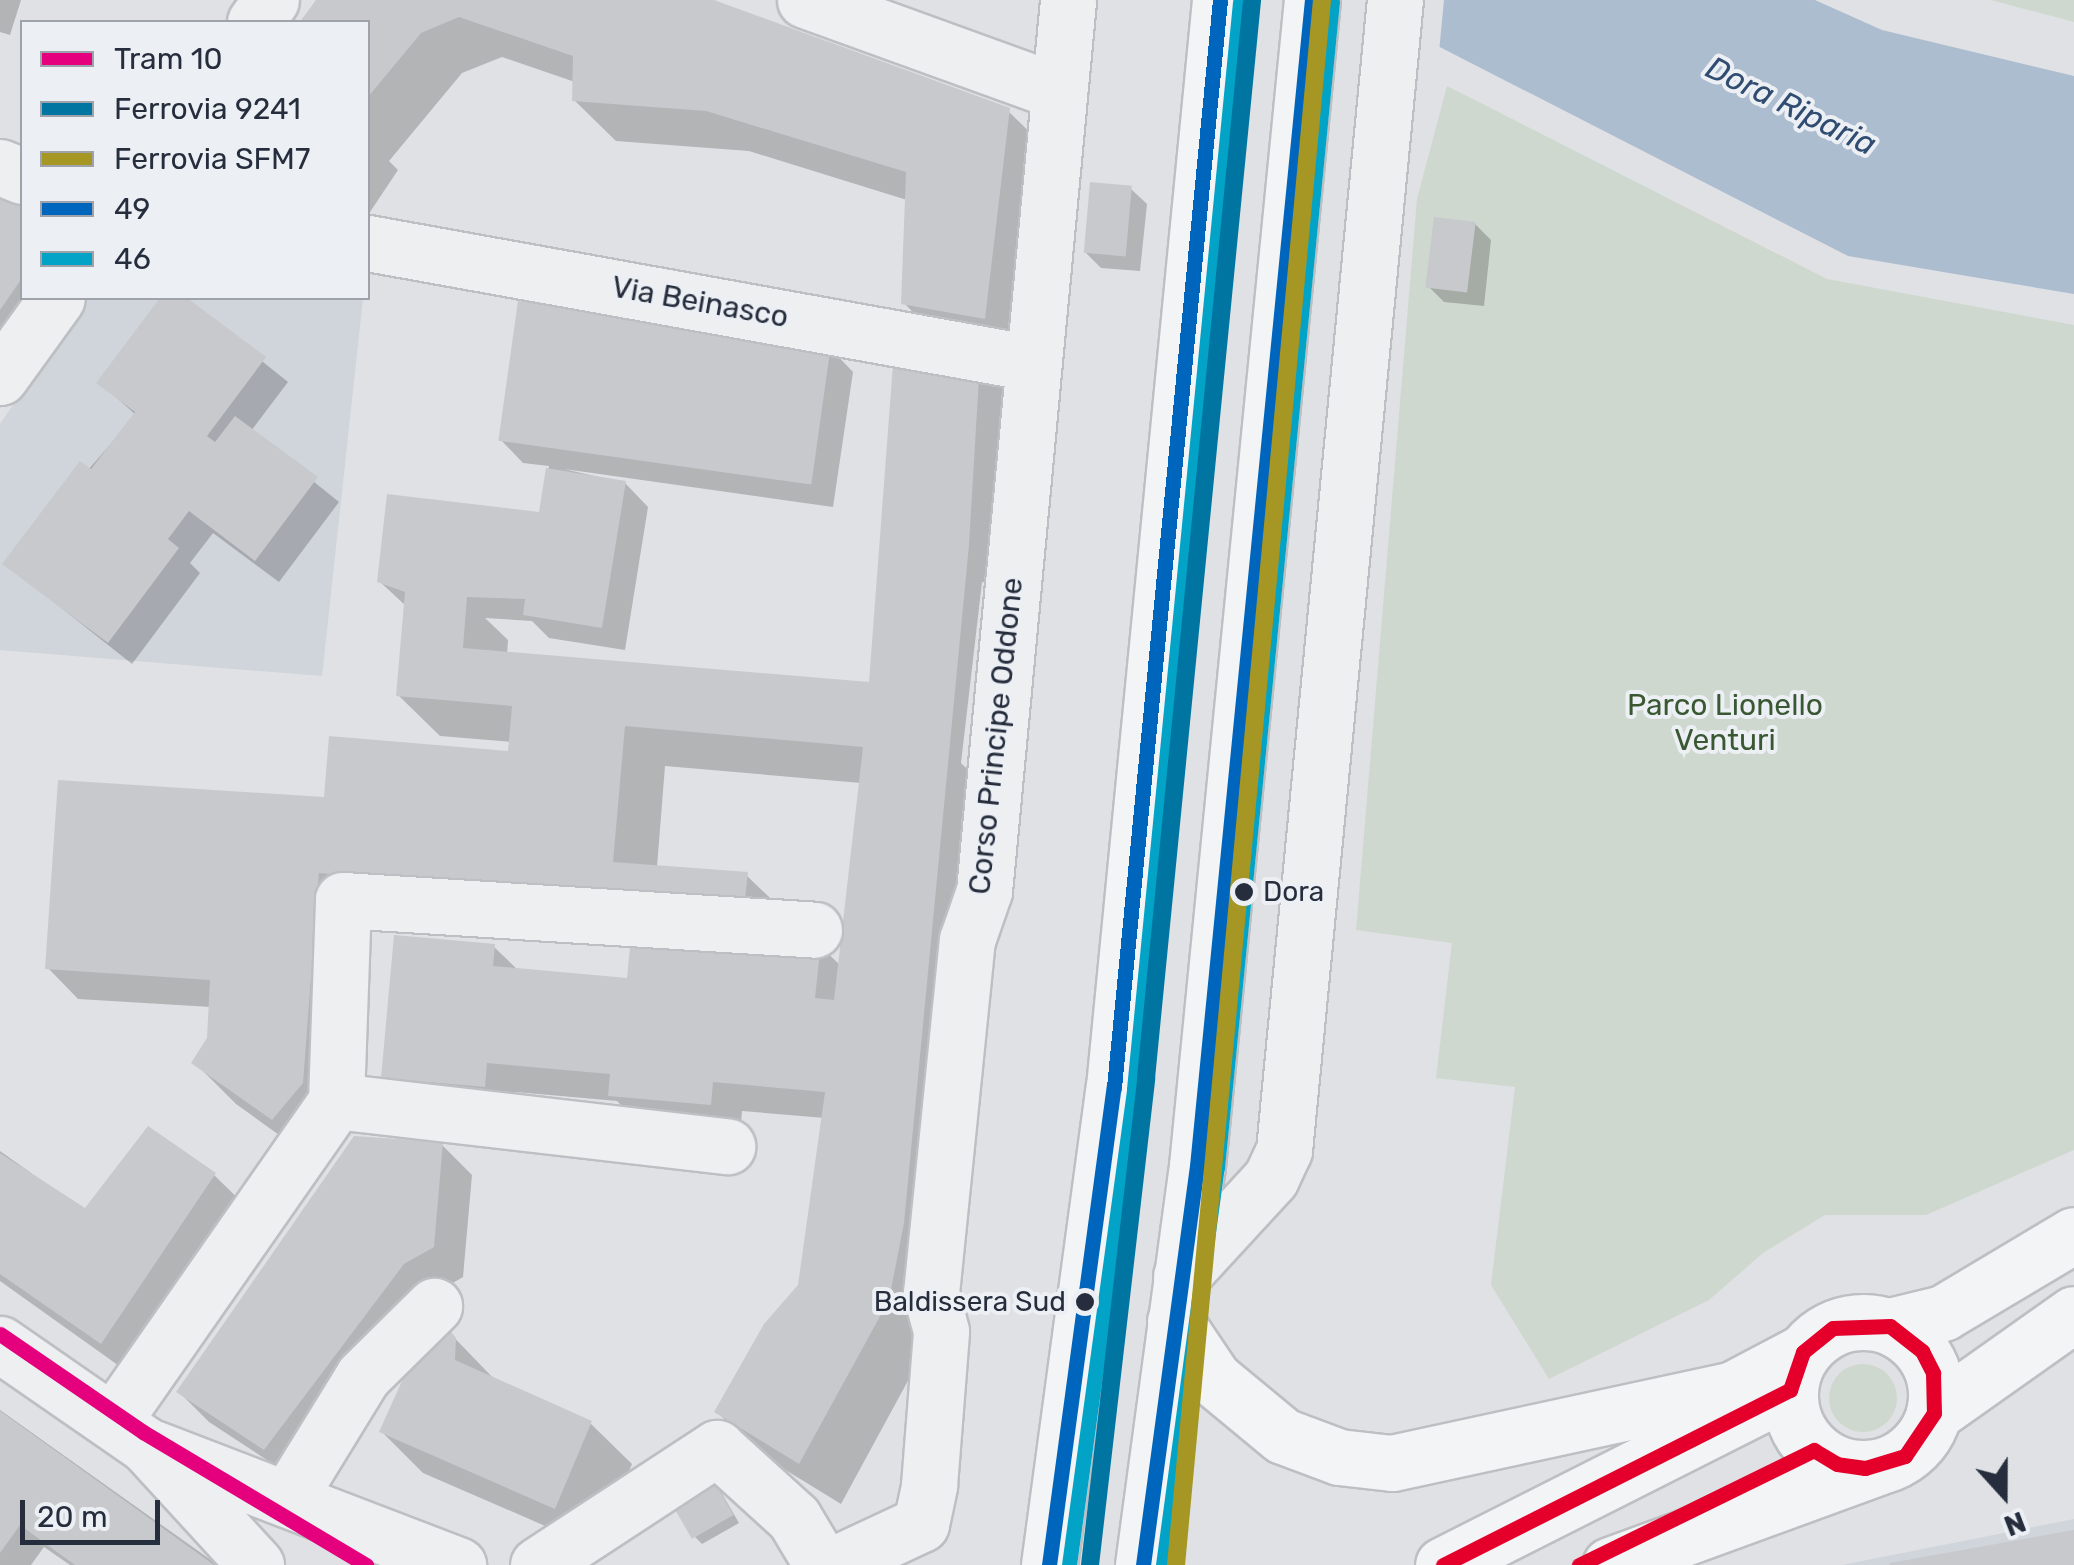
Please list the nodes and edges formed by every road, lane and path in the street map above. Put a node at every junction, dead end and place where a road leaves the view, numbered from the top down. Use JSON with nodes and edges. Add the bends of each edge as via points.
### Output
{"nodes":[{"id":1,"x":805,"y":0,"type":"edge"},
{"id":2,"x":1312,"y":0,"type":"edge"},
{"id":3,"x":1395,"y":0,"type":"edge"},
{"id":4,"x":1068,"y":2,"type":"edge"},
{"id":5,"x":1218,"y":23,"type":"edge"},
{"id":6,"x":1059,"y":92,"type":"junction"},
{"id":7,"x":370,"y":243,"type":"edge"},
{"id":8,"x":56,"y":300,"type":"edge"},
{"id":9,"x":1032,"y":364,"type":"junction"},
{"id":10,"x":0,"y":377,"type":"edge"},
{"id":11,"x":814,"y":930,"type":"dead end"},
{"id":12,"x":336,"y":1101,"type":"junction"},
{"id":13,"x":727,"y":1146,"type":"dead end"},
{"id":14,"x":2074,"y":1235,"type":"edge"},
{"id":15,"x":1178,"y":1298,"type":"junction"},
{"id":16,"x":434,"y":1306,"type":"dead end"},
{"id":17,"x":2074,"y":1314,"type":"edge"},
{"id":18,"x":1890,"y":1326,"type":"junction"},
{"id":19,"x":0,"y":1344,"type":"edge"},
{"id":20,"x":1796,"y":1371,"type":"junction"},
{"id":21,"x":1934,"y":1413,"type":"junction"},
{"id":22,"x":129,"y":1433,"type":"junction"},
{"id":23,"x":1814,"y":1450,"type":"junction"},
{"id":24,"x":1878,"y":1467,"type":"junction"},
{"id":25,"x":288,"y":1498,"type":"junction"},
{"id":26,"x":256,"y":1565,"type":"edge"},
{"id":27,"x":458,"y":1565,"type":"edge"},
{"id":28,"x":538,"y":1565,"type":"edge"},
{"id":29,"x":822,"y":1565,"type":"edge"},
{"id":30,"x":832,"y":1565,"type":"edge"},
{"id":31,"x":1048,"y":1565,"type":"edge"},
{"id":32,"x":1142,"y":1565,"type":"edge"},
{"id":33,"x":1443,"y":1565,"type":"edge"},
{"id":34,"x":1578,"y":1565,"type":"edge"},
{"id":35,"x":1610,"y":1565,"type":"edge"}],
"edges":[{"from":1,"to":6,"type":"street"},
{"from":2,"to":15,"type":"main road"},
{"from":3,"to":15,"type":"street","via":[[1284,1150]]},
{"from":4,"to":6,"type":"street","name":"Corso Principe Oddone"},
{"from":5,"to":31,"type":"main road","via":[[1114,1087]]},
{"from":6,"to":9,"type":"street","name":"Corso Principe Oddone"},
{"from":7,"to":9,"type":"street","name":"Via Beinasco"},
{"from":8,"to":10,"type":"street"},
{"from":9,"to":30,"type":"street","name":"Corso Principe Oddone","via":[[984,892],[968,940],[931,1293],[942,1332],[922,1524]]},
{"from":11,"to":12,"type":"street","via":[[343,900]]},
{"from":12,"to":13,"type":"street"},
{"from":12,"to":22,"type":"street"},
{"from":14,"to":18,"type":"main road","via":[[1943,1313]]},
{"from":15,"to":20,"type":"main road","via":[[1214,1380],[1284,1436],[1338,1458],[1392,1463]]},
{"from":15,"to":32,"type":"main road"},
{"from":16,"to":25,"type":"street","via":[[363,1376]]},
{"from":17,"to":21,"type":"main road"},
{"from":18,"to":20,"type":"main road","via":[[1833,1328]]},
{"from":18,"to":21,"type":"main road","via":[[1928,1361]]},
{"from":19,"to":22,"type":"street"},
{"from":20,"to":23,"type":"main road","via":[[1795,1422]]},
{"from":20,"to":33,"type":"main road"},
{"from":21,"to":24,"type":"main road","via":[[1918,1444]]},
{"from":22,"to":25,"type":"street"},
{"from":22,"to":26,"type":"street"},
{"from":23,"to":24,"type":"main road","via":[[1837,1464]]},
{"from":23,"to":34,"type":"main road"},
{"from":24,"to":35,"type":"main road"},
{"from":25,"to":27,"type":"street"},
{"from":28,"to":29,"type":"street","via":[[717,1448],[794,1518]]}]}
